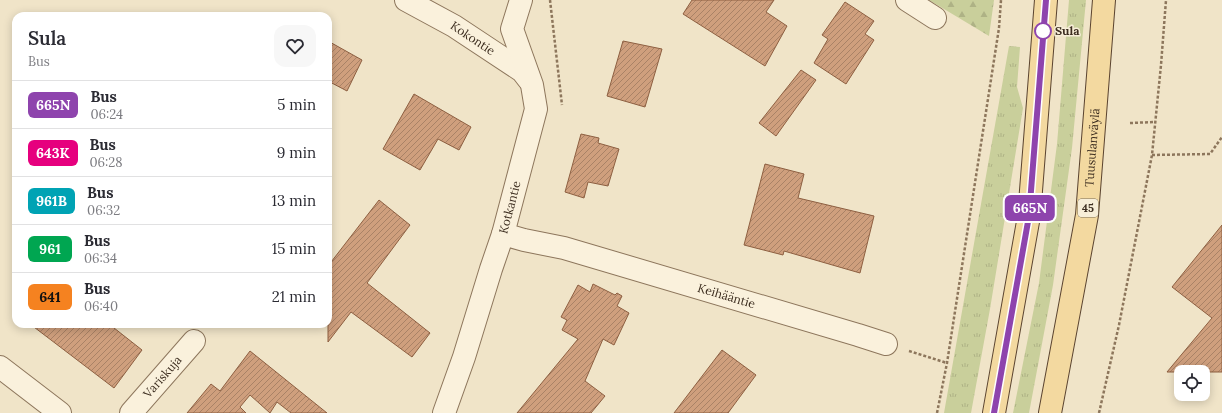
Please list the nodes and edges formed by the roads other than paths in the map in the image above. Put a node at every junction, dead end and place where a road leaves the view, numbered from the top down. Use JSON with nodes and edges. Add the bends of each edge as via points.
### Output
{"nodes":[{"id":1,"x":406,"y":0,"type":"edge"},
{"id":2,"x":520,"y":0,"type":"edge"},
{"id":3,"x":907,"y":0,"type":"edge"},
{"id":4,"x":1046,"y":0,"type":"edge"},
{"id":5,"x":1104,"y":0,"type":"edge"},
{"id":6,"x":935,"y":18,"type":"dead end"},
{"id":7,"x":532,"y":85,"type":"junction"},
{"id":8,"x":503,"y":234,"type":"junction"},
{"id":9,"x":194,"y":341,"type":"dead end"},
{"id":10,"x":886,"y":344,"type":"road end"},
{"id":11,"x":0,"y":367,"type":"edge"},
{"id":12,"x":60,"y":413,"type":"edge"},
{"id":13,"x":131,"y":413,"type":"edge"},
{"id":14,"x":444,"y":413,"type":"edge"},
{"id":15,"x":994,"y":413,"type":"edge"},
{"id":16,"x":1050,"y":413,"type":"edge"}],
"edges":[{"from":1,"to":7,"type":"street","name":"Kokontie","via":[[454,26],[522,71]]},
{"from":2,"to":7,"type":"street","name":"Kotkantie","via":[[512,29]]},
{"from":3,"to":6,"type":"street"},
{"from":4,"to":15,"type":"main road","via":[[1029,216]]},
{"from":5,"to":16,"type":"main road","name":"Tuusulanväylä","number":"45","via":[[1087,215]]},
{"from":7,"to":8,"type":"street","name":"Kotkantie","via":[[536,109]]},
{"from":8,"to":10,"type":"street","name":"Keihääntie","via":[[564,248]]},
{"from":8,"to":14,"type":"street","name":"Kotkantie"},
{"from":9,"to":13,"type":"street","name":"Variskuja"},
{"from":11,"to":12,"type":"street"}]}
